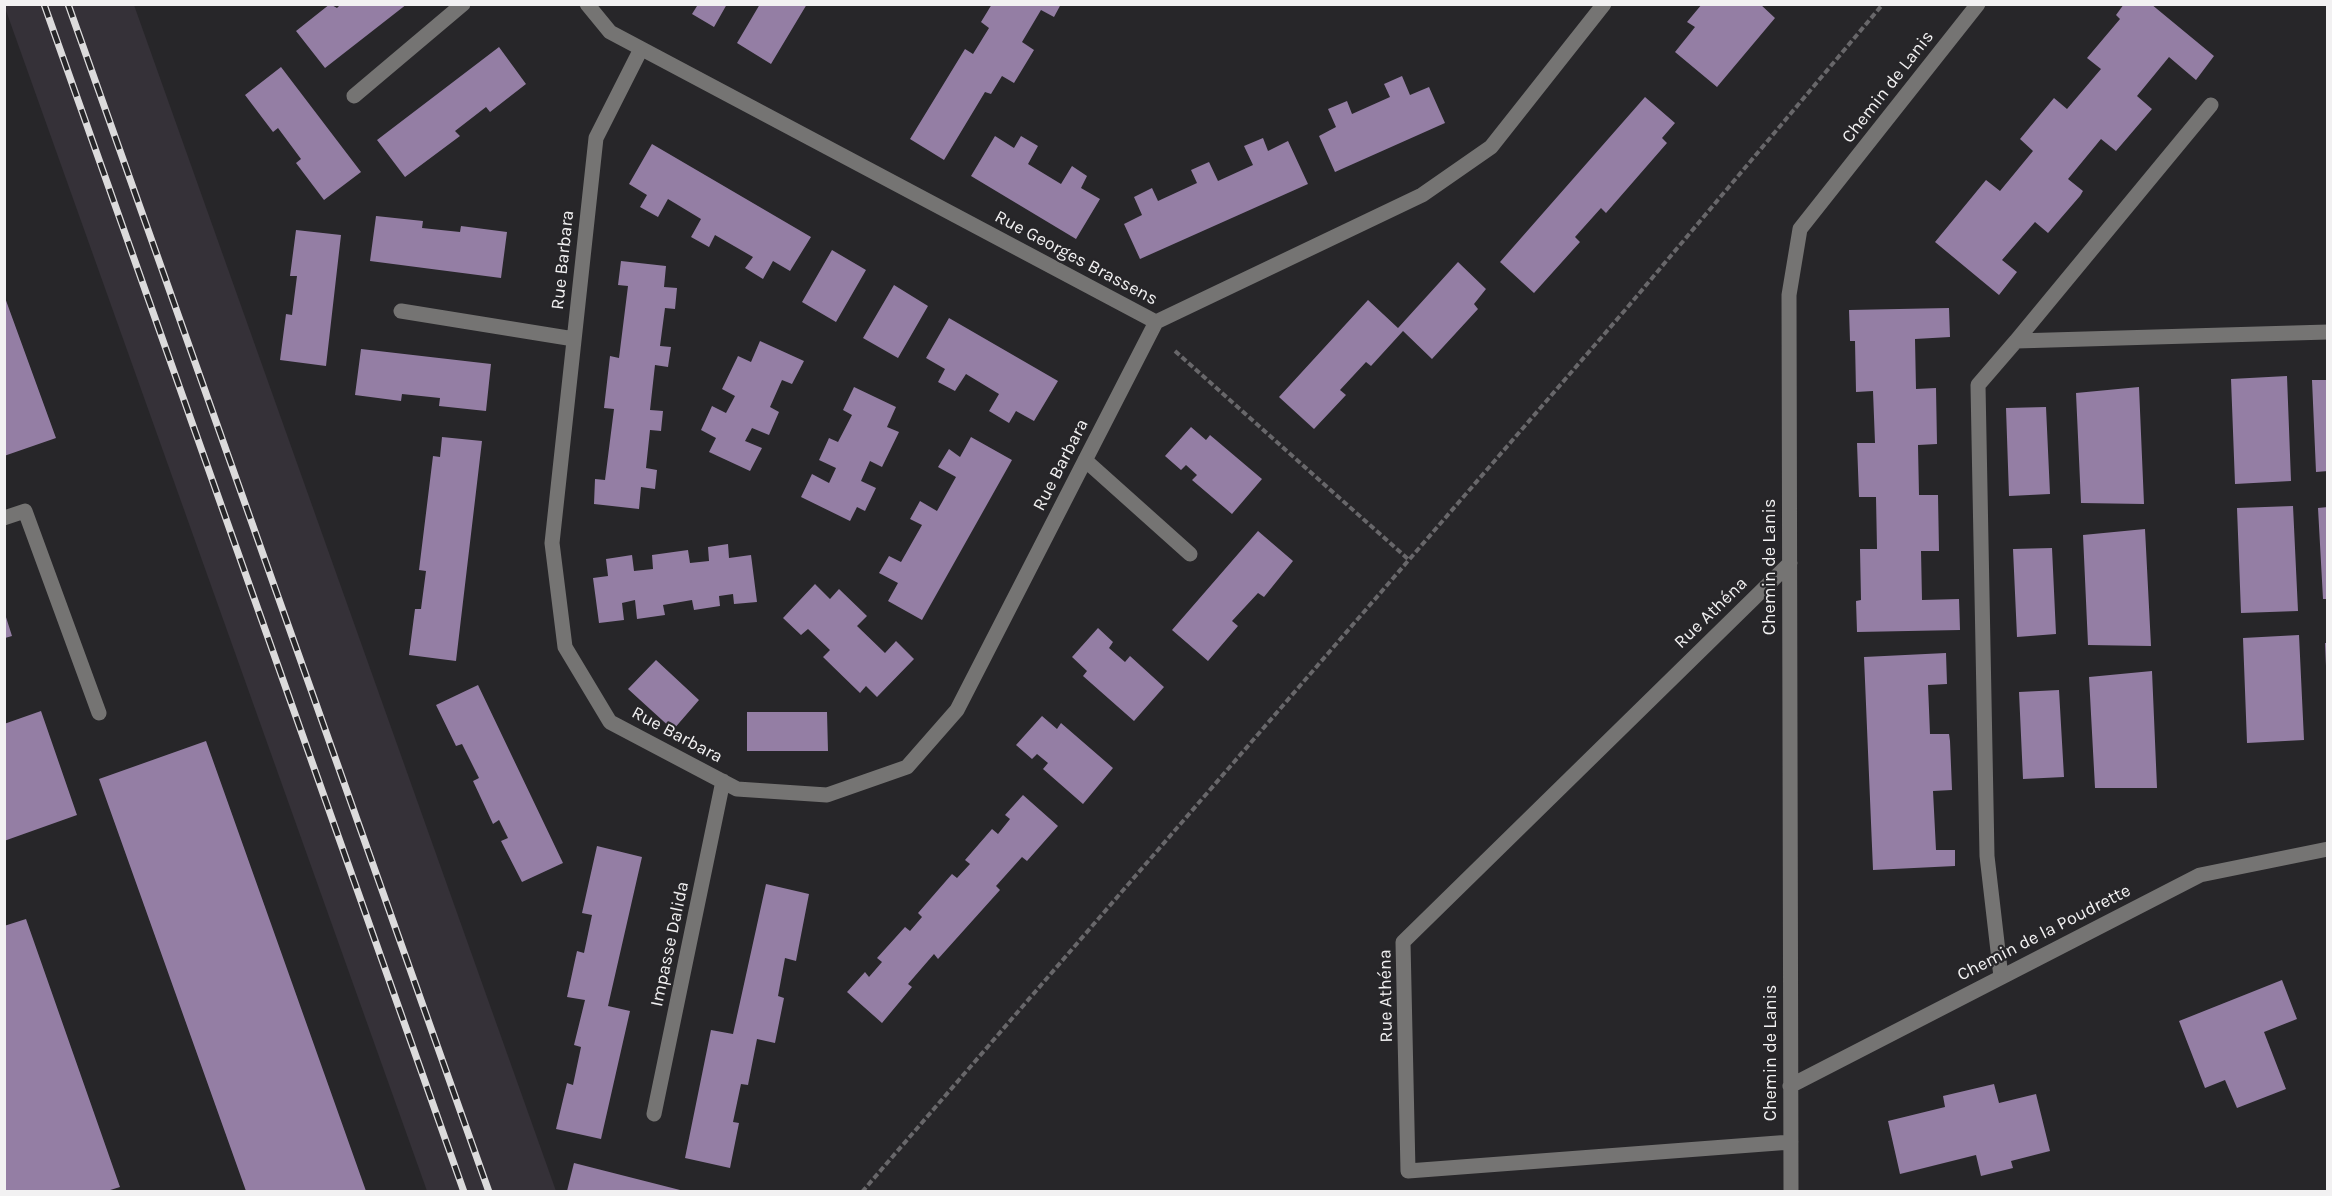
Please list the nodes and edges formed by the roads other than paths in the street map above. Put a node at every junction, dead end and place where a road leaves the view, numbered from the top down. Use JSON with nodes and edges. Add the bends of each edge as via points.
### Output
{"nodes":[{"id":1,"x":463,"y":4,"type":"edge"},
{"id":2,"x":587,"y":4,"type":"edge"},
{"id":3,"x":1604,"y":4,"type":"edge"},
{"id":4,"x":1978,"y":4,"type":"edge"},
{"id":5,"x":641,"y":49,"type":"junction"},
{"id":6,"x":354,"y":96,"type":"dead end"},
{"id":7,"x":2211,"y":105,"type":"dead end"},
{"id":8,"x":401,"y":311,"type":"dead end"},
{"id":9,"x":1154,"y":326,"type":"junction"},
{"id":10,"x":2328,"y":332,"type":"edge"},
{"id":11,"x":574,"y":339,"type":"junction"},
{"id":12,"x":2016,"y":341,"type":"junction"},
{"id":13,"x":1085,"y":460,"type":"junction"},
{"id":14,"x":4,"y":518,"type":"edge"},
{"id":15,"x":1190,"y":554,"type":"dead end"},
{"id":16,"x":1790,"y":563,"type":"junction"},
{"id":17,"x":99,"y":713,"type":"dead end"},
{"id":18,"x":723,"y":781,"type":"junction"},
{"id":19,"x":2328,"y":849,"type":"edge"},
{"id":20,"x":2001,"y":977,"type":"junction"},
{"id":21,"x":1790,"y":1086,"type":"junction"},
{"id":22,"x":654,"y":1114,"type":"dead end"},
{"id":23,"x":1791,"y":1142,"type":"junction"},
{"id":24,"x":1791,"y":1191,"type":"edge"}],
"edges":[{"from":1,"to":6,"type":"street"},
{"from":2,"to":5,"type":"street","name":"Rue Georges Brassens","via":[[610,32]]},
{"from":3,"to":9,"type":"street","name":"Rue Georges Brassens","via":[[1491,147],[1422,195]]},
{"from":4,"to":16,"type":"street","name":"Chemin de Lanis","via":[[1800,229],[1789,296]]},
{"from":5,"to":9,"type":"street","name":"Rue Georges Brassens"},
{"from":5,"to":11,"type":"street","name":"Rue Barbara","via":[[596,138]]},
{"from":7,"to":12,"type":"street"},
{"from":8,"to":11,"type":"street"},
{"from":9,"to":13,"type":"street","name":"Rue Barbara"},
{"from":10,"to":12,"type":"street"},
{"from":11,"to":18,"type":"street","name":"Rue Barbara","via":[[552,543],[565,647],[610,722]]},
{"from":12,"to":20,"type":"street","via":[[1978,385],[1987,856]]},
{"from":13,"to":15,"type":"street"},
{"from":13,"to":18,"type":"street","name":"Rue Barbara","via":[[957,710],[907,767],[826,795],[738,789]]},
{"from":14,"to":17,"type":"street","via":[[26,511]]},
{"from":16,"to":21,"type":"street","name":"Chemin de Lanis"},
{"from":16,"to":23,"type":"street","name":"Rue Athéna","via":[[1403,942],[1408,1171]]},
{"from":18,"to":22,"type":"street","name":"Impasse Dalida"},
{"from":19,"to":20,"type":"street","name":"Chemin de la Poudrette","via":[[2200,874]]},
{"from":20,"to":21,"type":"street","name":"Chemin de la Poudrette"},
{"from":21,"to":23,"type":"street","name":"Chemin de Lanis"},
{"from":23,"to":24,"type":"street","name":"Chemin de Lanis"}]}
